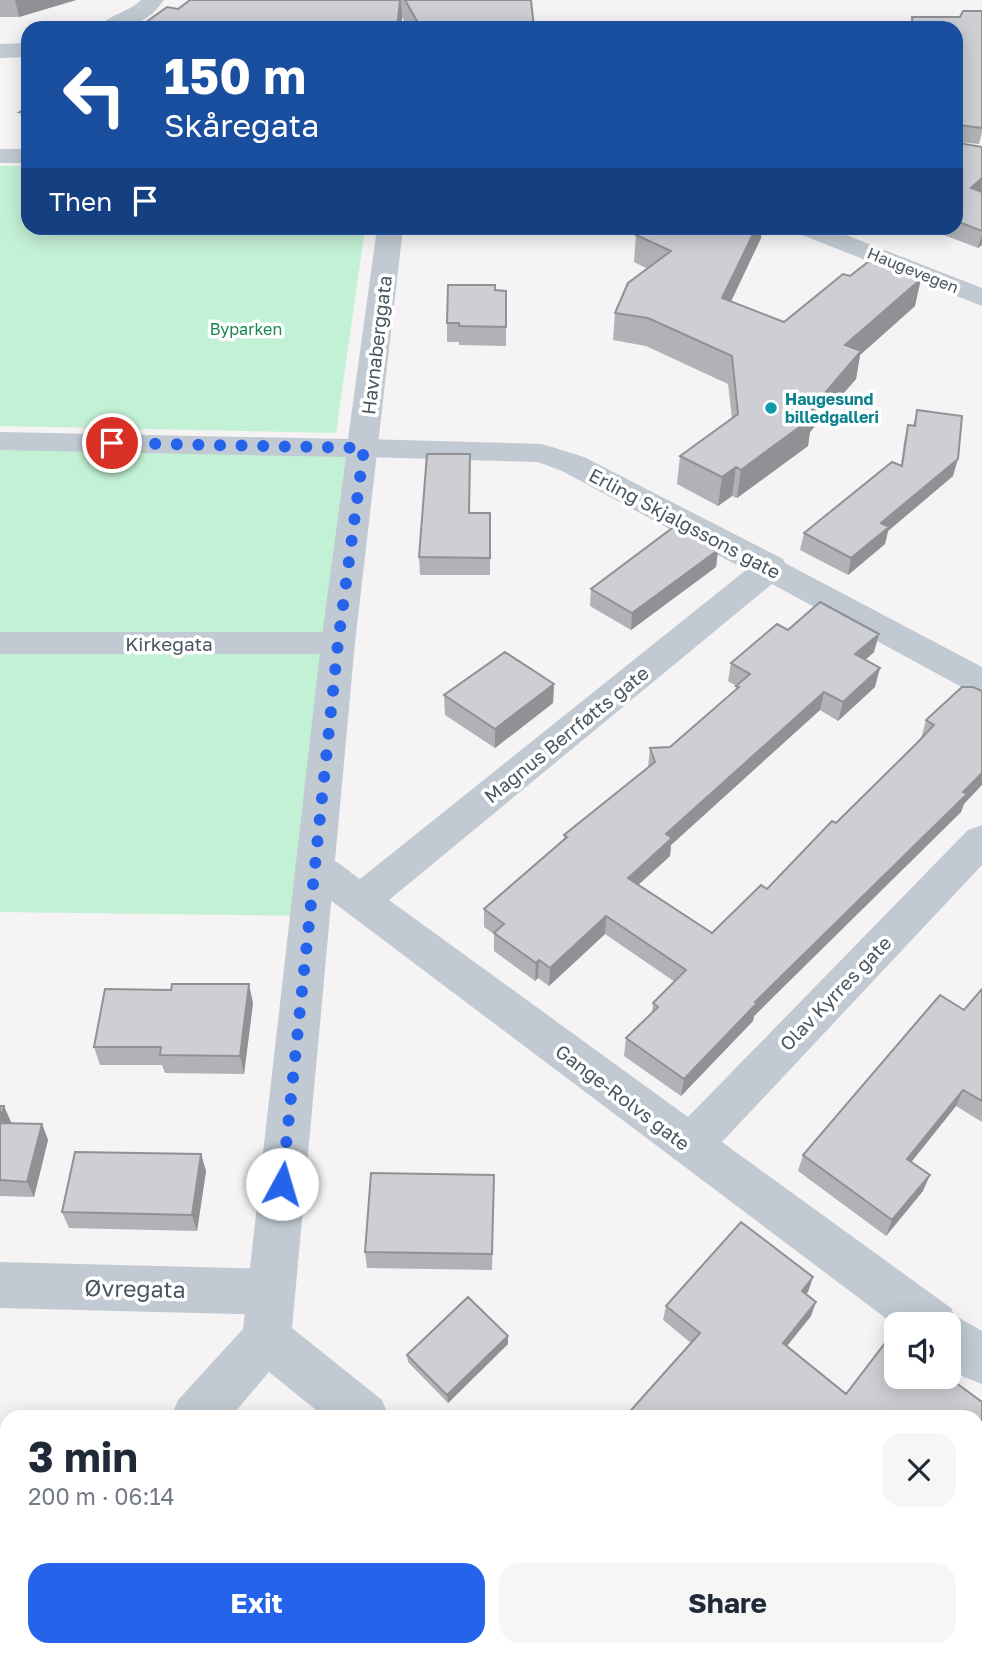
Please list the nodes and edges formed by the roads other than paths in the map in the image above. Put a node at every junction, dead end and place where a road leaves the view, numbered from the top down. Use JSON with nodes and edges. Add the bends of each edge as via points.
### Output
{"nodes":[{"id":1,"x":146,"y":7,"type":"edge"},
{"id":2,"x":121,"y":21,"type":"edge"},
{"id":3,"x":21,"y":50,"type":"edge"},
{"id":4,"x":0,"y":51,"type":"edge"},
{"id":5,"x":0,"y":156,"type":"edge"},
{"id":6,"x":21,"y":156,"type":"edge"},
{"id":7,"x":389,"y":235,"type":"edge"},
{"id":8,"x":824,"y":235,"type":"edge"},
{"id":9,"x":982,"y":298,"type":"edge"},
{"id":10,"x":0,"y":441,"type":"edge"},
{"id":11,"x":364,"y":448,"type":"junction"},
{"id":12,"x":771,"y":567,"type":"junction"},
{"id":13,"x":0,"y":643,"type":"edge"},
{"id":14,"x":338,"y":643,"type":"junction"},
{"id":15,"x":982,"y":682,"type":"edge"},
{"id":16,"x":982,"y":841,"type":"edge"},
{"id":17,"x":315,"y":867,"type":"junction"},
{"id":18,"x":360,"y":901,"type":"junction"},
{"id":19,"x":689,"y":1146,"type":"junction"},
{"id":20,"x":0,"y":1285,"type":"edge"},
{"id":21,"x":271,"y":1292,"type":"junction"},
{"id":22,"x":916,"y":1312,"type":"edge"},
{"id":23,"x":266,"y":1339,"type":"junction"},
{"id":24,"x":961,"y":1345,"type":"edge"},
{"id":25,"x":982,"y":1360,"type":"edge"},
{"id":26,"x":203,"y":1410,"type":"edge"},
{"id":27,"x":355,"y":1410,"type":"edge"}],
"edges":[{"from":1,"to":2,"type":"street"},
{"from":3,"to":4,"type":"street"},
{"from":5,"to":6,"type":"street"},
{"from":7,"to":11,"type":"street","name":"Havnaberggata"},
{"from":8,"to":9,"type":"street","name":"Haugevegen"},
{"from":10,"to":11,"type":"street","name":"Erling Skjalgssons gate"},
{"from":11,"to":12,"type":"street","name":"Erling Skjalgssons gate","via":[[541,453],[573,464]]},
{"from":11,"to":14,"type":"street","name":"Havnaberggata"},
{"from":12,"to":15,"type":"street","name":"Erling Skjalgssons gate"},
{"from":12,"to":18,"type":"street","name":"Magnus Berrføtts gate"},
{"from":13,"to":14,"type":"street","name":"Kirkegata"},
{"from":14,"to":17,"type":"street","name":"Havnaberggata"},
{"from":16,"to":19,"type":"street","name":"Olav Kyrres gate"},
{"from":17,"to":18,"type":"street","name":"Gange-Rolvs gate"},
{"from":17,"to":21,"type":"street","name":"Havnaberggata"},
{"from":18,"to":19,"type":"street","name":"Gange-Rolvs gate"},
{"from":19,"to":22,"type":"street","name":"Gange-Rolvs gate"},
{"from":20,"to":21,"type":"street","name":"Øvregata"},
{"from":21,"to":23,"type":"street","name":"Havnaberggata"},
{"from":23,"to":26,"type":"street"},
{"from":23,"to":27,"type":"street"},
{"from":24,"to":25,"type":"street"}]}
